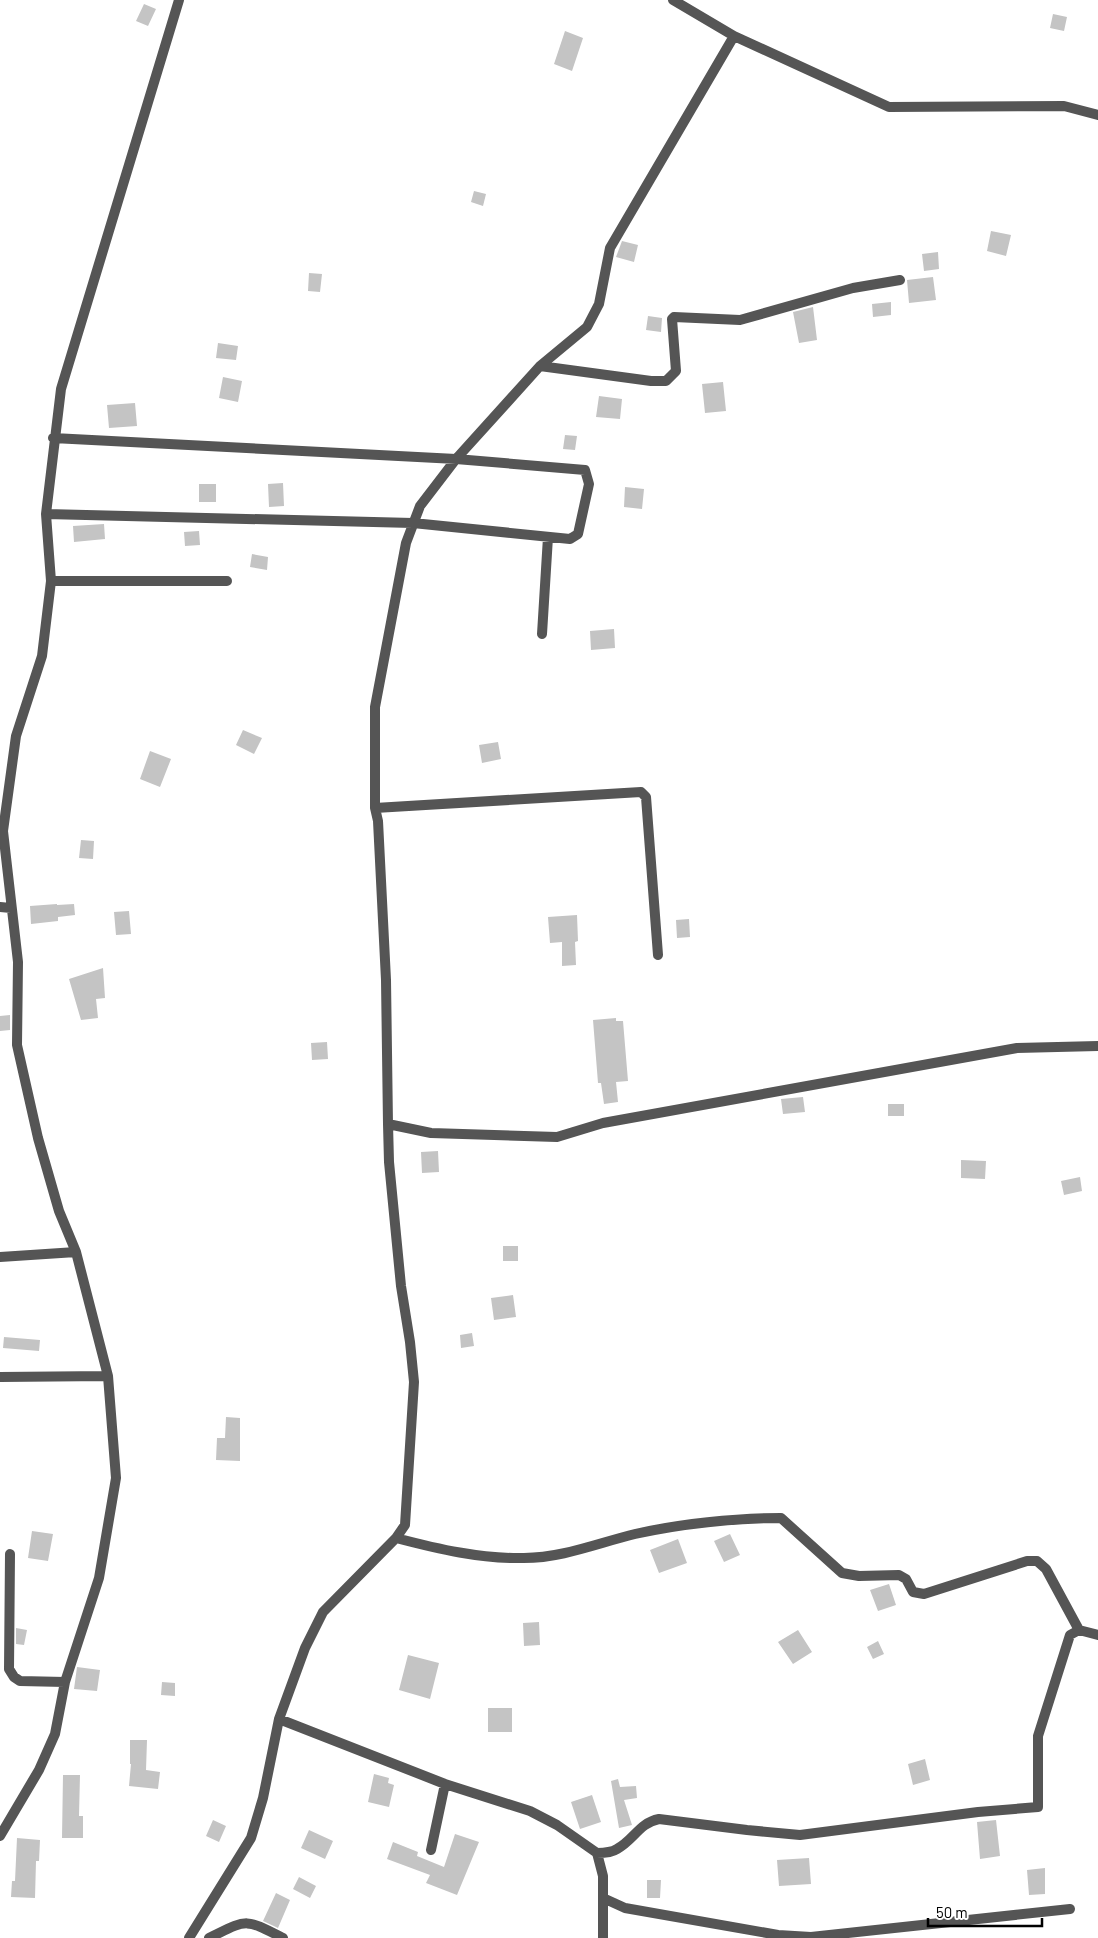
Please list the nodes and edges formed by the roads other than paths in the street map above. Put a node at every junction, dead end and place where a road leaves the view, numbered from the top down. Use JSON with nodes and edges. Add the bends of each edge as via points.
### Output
{"nodes":[{"id":1,"x":179,"y":0,"type":"edge"},
{"id":2,"x":673,"y":0,"type":"edge"},
{"id":3,"x":734,"y":36,"type":"junction"},
{"id":4,"x":1098,"y":115,"type":"edge"},
{"id":5,"x":900,"y":280,"type":"dead end"},
{"id":6,"x":540,"y":366,"type":"junction"},
{"id":7,"x":54,"y":438,"type":"junction"},
{"id":8,"x":456,"y":459,"type":"junction"},
{"id":9,"x":46,"y":514,"type":"junction"},
{"id":10,"x":414,"y":522,"type":"junction"},
{"id":11,"x":548,"y":537,"type":"junction"},
{"id":12,"x":50,"y":581,"type":"junction"},
{"id":13,"x":227,"y":581,"type":"dead end"},
{"id":14,"x":542,"y":634,"type":"dead end"},
{"id":15,"x":375,"y":808,"type":"junction"},
{"id":16,"x":0,"y":907,"type":"edge"},
{"id":17,"x":12,"y":908,"type":"junction"},
{"id":18,"x":658,"y":955,"type":"dead end"},
{"id":19,"x":1098,"y":1046,"type":"edge"},
{"id":20,"x":388,"y":1124,"type":"junction"},
{"id":21,"x":76,"y":1252,"type":"junction"},
{"id":22,"x":0,"y":1257,"type":"edge"},
{"id":23,"x":108,"y":1376,"type":"junction"},
{"id":24,"x":0,"y":1377,"type":"edge"},
{"id":25,"x":396,"y":1538,"type":"junction"},
{"id":26,"x":10,"y":1554,"type":"dead end"},
{"id":27,"x":1079,"y":1630,"type":"junction"},
{"id":28,"x":1098,"y":1635,"type":"edge"},
{"id":29,"x":65,"y":1682,"type":"junction"},
{"id":30,"x":279,"y":1719,"type":"junction"},
{"id":31,"x":445,"y":1784,"type":"junction"},
{"id":32,"x":0,"y":1836,"type":"edge"},
{"id":33,"x":431,"y":1850,"type":"dead end"},
{"id":34,"x":597,"y":1854,"type":"junction"},
{"id":35,"x":603,"y":1898,"type":"junction"},
{"id":36,"x":1070,"y":1908,"type":"dead end"},
{"id":37,"x":189,"y":1938,"type":"edge"},
{"id":38,"x":209,"y":1938,"type":"edge"},
{"id":39,"x":283,"y":1938,"type":"edge"},
{"id":40,"x":603,"y":1938,"type":"edge"}],
"edges":[{"from":1,"to":7,"type":"street","via":[[60,389]]},
{"from":2,"to":3,"type":"street"},
{"from":3,"to":4,"type":"street","via":[[889,107],[1064,106]]},
{"from":3,"to":6,"type":"street","via":[[610,248],[599,304],[587,327]]},
{"from":5,"to":6,"type":"street","via":[[853,288],[740,320],[674,317],[676,371],[666,381]]},
{"from":6,"to":8,"type":"street"},
{"from":7,"to":8,"type":"street"},
{"from":7,"to":9,"type":"street"},
{"from":8,"to":10,"type":"street","via":[[420,506]]},
{"from":8,"to":11,"type":"street","via":[[585,470],[589,484],[578,534],[570,539]]},
{"from":9,"to":10,"type":"street"},
{"from":9,"to":12,"type":"street"},
{"from":10,"to":11,"type":"street"},
{"from":10,"to":15,"type":"street","via":[[406,543],[374,707]]},
{"from":11,"to":14,"type":"street"},
{"from":12,"to":13,"type":"street"},
{"from":12,"to":17,"type":"street","via":[[42,656],[16,736],[3,831]]},
{"from":15,"to":18,"type":"street","via":[[641,792],[646,797]]},
{"from":15,"to":20,"type":"street","via":[[386,980]]},
{"from":16,"to":17,"type":"street"},
{"from":17,"to":21,"type":"street","via":[[18,962],[17,1045],[38,1138],[59,1210]]},
{"from":19,"to":20,"type":"street","via":[[1017,1048],[603,1123],[557,1137],[431,1133]]},
{"from":20,"to":25,"type":"street","via":[[401,1286],[414,1382],[405,1525]]},
{"from":21,"to":22,"type":"street"},
{"from":21,"to":23,"type":"street"},
{"from":23,"to":24,"type":"street"},
{"from":23,"to":29,"type":"street","via":[[116,1478],[99,1578]]},
{"from":25,"to":27,"type":"street","via":[[476,1555],[524,1558],[550,1556],[645,1532],[749,1518],[782,1518],[842,1573],[899,1575],[906,1579],[914,1592],[924,1594],[1027,1561],[1037,1561],[1046,1569]]},
{"from":25,"to":30,"type":"street","via":[[323,1612],[305,1648]]},
{"from":26,"to":29,"type":"street","via":[[9,1669],[20,1681]]},
{"from":27,"to":28,"type":"street"},
{"from":27,"to":34,"type":"street","via":[[1070,1635],[1038,1736],[1038,1807],[800,1835],[659,1819],[648,1821],[615,1851]]},
{"from":29,"to":32,"type":"street","via":[[55,1734],[39,1770]]},
{"from":30,"to":31,"type":"street"},
{"from":30,"to":37,"type":"street","via":[[263,1798],[251,1838]]},
{"from":31,"to":33,"type":"street"},
{"from":31,"to":34,"type":"street","via":[[530,1811],[557,1825]]},
{"from":34,"to":35,"type":"street","via":[[603,1876]]},
{"from":35,"to":36,"type":"street","via":[[625,1908],[778,1935],[810,1937]]},
{"from":35,"to":40,"type":"street"},
{"from":38,"to":39,"type":"street","via":[[243,1922],[253,1922]]}]}
